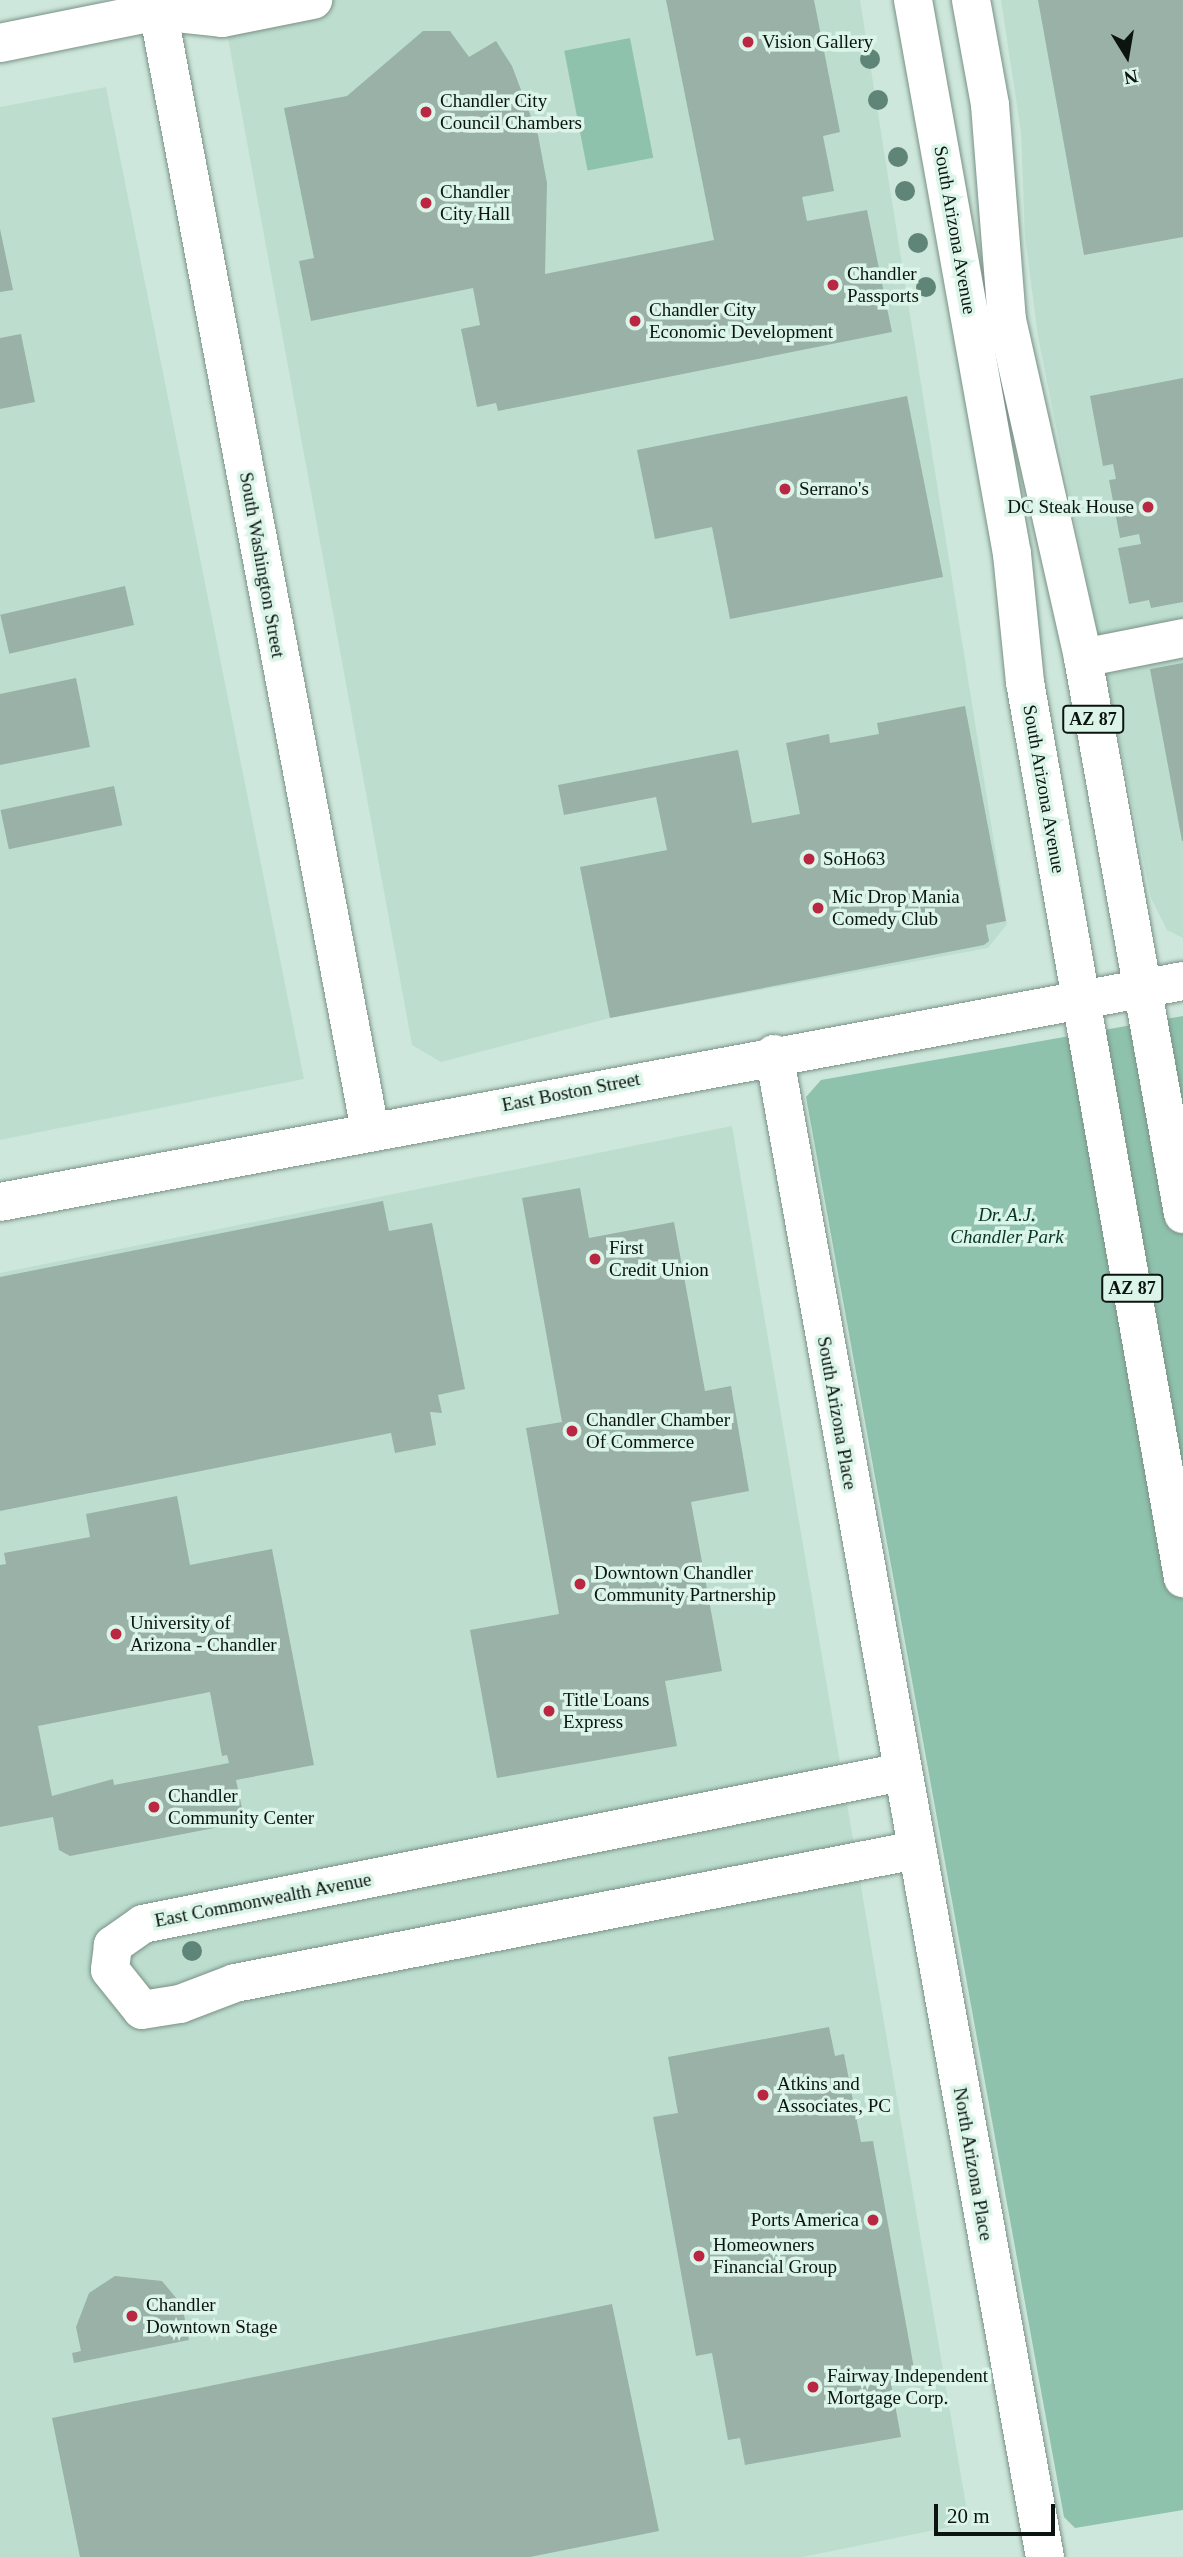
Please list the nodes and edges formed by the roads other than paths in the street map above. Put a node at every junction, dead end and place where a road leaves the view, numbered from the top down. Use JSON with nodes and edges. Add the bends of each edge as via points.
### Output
{"nodes":[{"id":1,"x":313,"y":0,"type":"edge"},
{"id":2,"x":913,"y":0,"type":"edge"},
{"id":3,"x":971,"y":0,"type":"edge"},
{"id":4,"x":164,"y":4,"type":"edge"},
{"id":5,"x":0,"y":43,"type":"edge"},
{"id":6,"x":1183,"y":638,"type":"edge"},
{"id":7,"x":1083,"y":657,"type":"junction"},
{"id":8,"x":1183,"y":981,"type":"edge"},
{"id":9,"x":1144,"y":988,"type":"junction"},
{"id":10,"x":1081,"y":998,"type":"junction"},
{"id":11,"x":774,"y":1054,"type":"junction"},
{"id":12,"x":370,"y":1130,"type":"junction"},
{"id":13,"x":0,"y":1202,"type":"edge"},
{"id":14,"x":1183,"y":1214,"type":"edge"},
{"id":15,"x":1183,"y":1578,"type":"edge"},
{"id":16,"x":902,"y":1772,"type":"junction"},
{"id":17,"x":916,"y":1850,"type":"junction"},
{"id":18,"x":1045,"y":2557,"type":"edge"}],
"edges":[{"from":1,"to":4,"type":"main road","via":[[222,18]]},
{"from":2,"to":10,"type":"main road","name":"South Arizona Avenue","number":"AZ 87","via":[[1012,554],[1025,682]]},
{"from":3,"to":7,"type":"main road","name":"South Arizona Avenue","number":"AZ 87","via":[[990,105],[1007,320]]},
{"from":4,"to":5,"type":"main road"},
{"from":4,"to":12,"type":"main road","name":"South Washington Street"},
{"from":6,"to":7,"type":"main road"},
{"from":7,"to":9,"type":"main road","name":"South Arizona Avenue","number":"AZ 87"},
{"from":8,"to":9,"type":"main road","name":"East Boston Street"},
{"from":9,"to":10,"type":"main road","name":"East Boston Street"},
{"from":9,"to":14,"type":"main road","name":"South Arizona Avenue","number":"AZ 87"},
{"from":10,"to":11,"type":"main road","name":"East Boston Street"},
{"from":10,"to":15,"type":"main road","name":"South Arizona Avenue","number":"AZ 87"},
{"from":11,"to":12,"type":"main road","name":"East Boston Street"},
{"from":11,"to":16,"type":"main road","name":"South Arizona Place"},
{"from":12,"to":13,"type":"main road","name":"East Boston Street"},
{"from":16,"to":17,"type":"main road","name":"North Arizona Place"},
{"from":16,"to":17,"type":"main road","name":"East Commonwealth Avenue","via":[[143,1924],[113,1945],[110,1970],[142,2010],[180,2004],[235,1983]]},
{"from":17,"to":18,"type":"main road","name":"North Arizona Place"}]}
